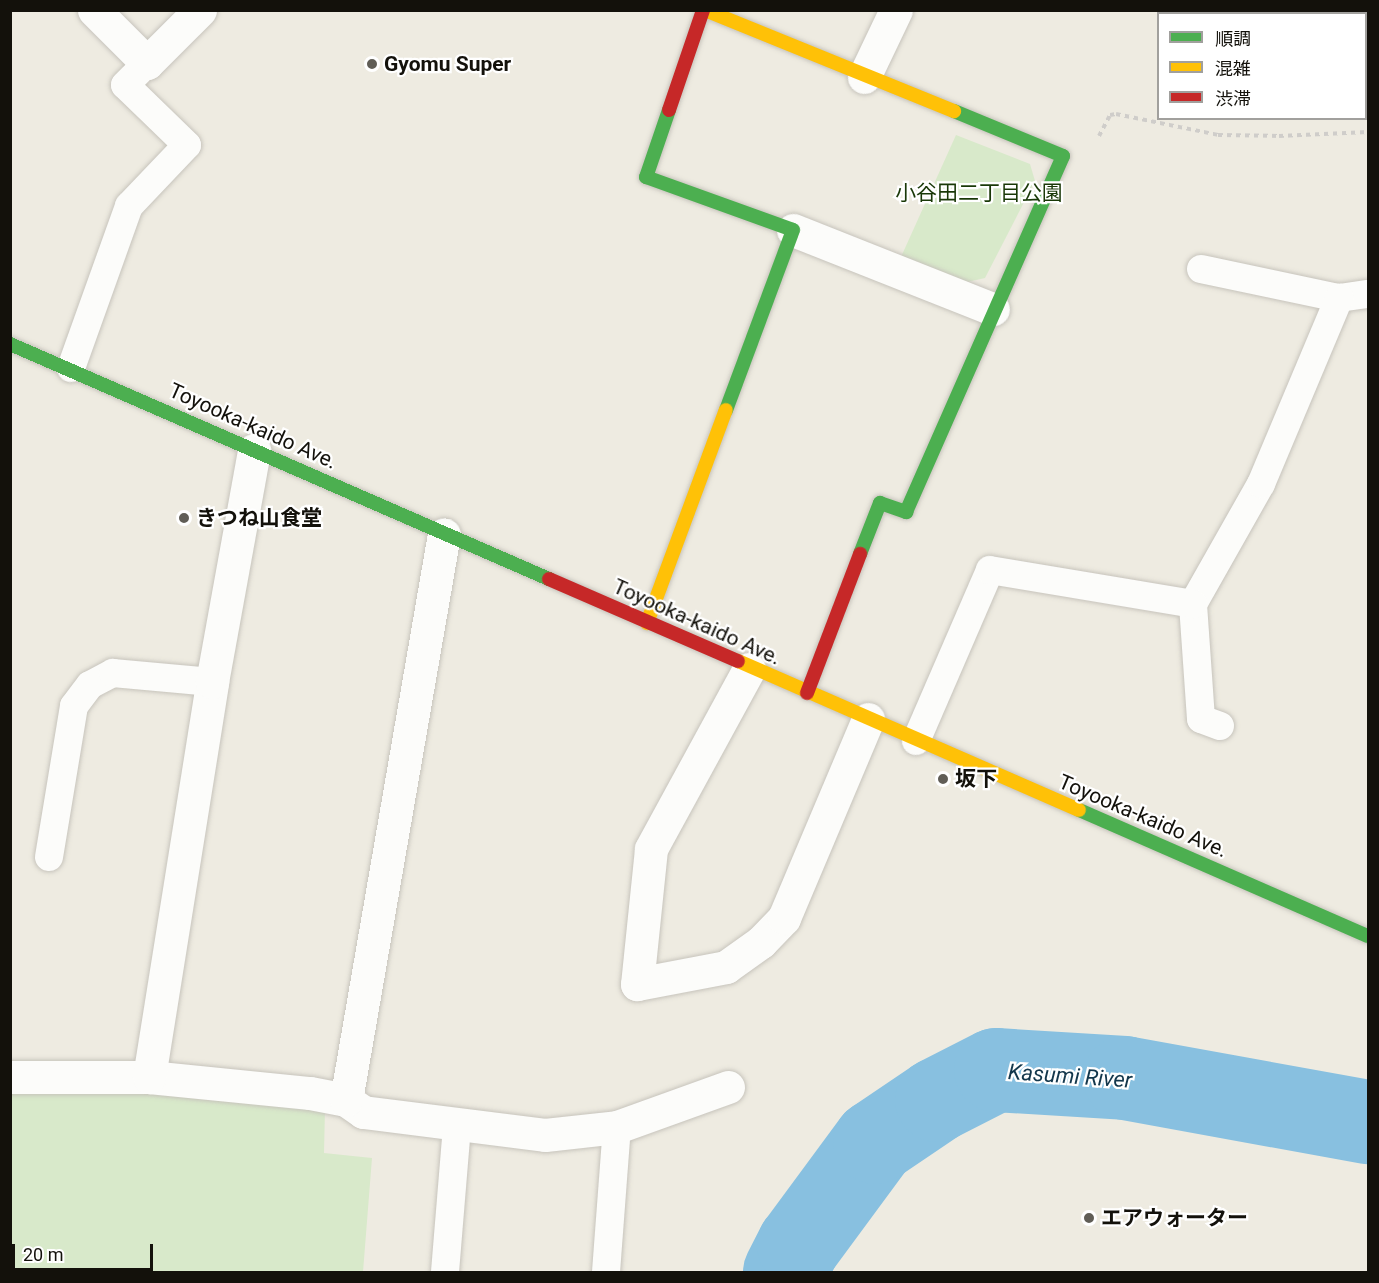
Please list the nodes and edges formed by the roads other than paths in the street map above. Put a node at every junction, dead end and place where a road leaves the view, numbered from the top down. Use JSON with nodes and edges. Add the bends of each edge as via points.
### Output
{"nodes":[{"id":1,"x":94,"y":10,"type":"edge"},
{"id":2,"x":200,"y":10,"type":"edge"},
{"id":3,"x":704,"y":10,"type":"edge"},
{"id":4,"x":896,"y":10,"type":"edge"},
{"id":5,"x":147,"y":63,"type":"junction"},
{"id":6,"x":864,"y":77,"type":"junction"},
{"id":7,"x":793,"y":230,"type":"junction"},
{"id":8,"x":1201,"y":269,"type":"dead end"},
{"id":9,"x":1368,"y":294,"type":"edge"},
{"id":10,"x":1340,"y":298,"type":"junction"},
{"id":11,"x":993,"y":309,"type":"junction"},
{"id":12,"x":10,"y":344,"type":"edge"},
{"id":13,"x":71,"y":368,"type":"junction"},
{"id":14,"x":254,"y":450,"type":"junction"},
{"id":15,"x":444,"y":534,"type":"junction"},
{"id":16,"x":1192,"y":604,"type":"junction"},
{"id":17,"x":647,"y":623,"type":"junction"},
{"id":18,"x":749,"y":669,"type":"junction"},
{"id":19,"x":212,"y":682,"type":"junction"},
{"id":20,"x":807,"y":693,"type":"junction"},
{"id":21,"x":868,"y":719,"type":"junction"},
{"id":22,"x":1221,"y":726,"type":"dead end"},
{"id":23,"x":916,"y":741,"type":"junction"},
{"id":24,"x":49,"y":857,"type":"dead end"},
{"id":25,"x":1368,"y":936,"type":"edge"},
{"id":26,"x":10,"y":1077,"type":"edge"},
{"id":27,"x":149,"y":1077,"type":"junction"},
{"id":28,"x":728,"y":1087,"type":"dead end"},
{"id":29,"x":346,"y":1100,"type":"junction"},
{"id":30,"x":457,"y":1126,"type":"junction"},
{"id":31,"x":617,"y":1128,"type":"junction"},
{"id":32,"x":445,"y":1272,"type":"edge"},
{"id":33,"x":606,"y":1272,"type":"edge"}],
"edges":[{"from":1,"to":5,"type":"street"},
{"from":2,"to":5,"type":"street"},
{"from":3,"to":6,"type":"street"},
{"from":3,"to":7,"type":"street","via":[[646,177]]},
{"from":4,"to":6,"type":"street"},
{"from":5,"to":13,"type":"lane","via":[[125,85],[187,145],[129,206]]},
{"from":6,"to":11,"type":"street","via":[[1063,156]]},
{"from":7,"to":11,"type":"street"},
{"from":7,"to":17,"type":"street"},
{"from":8,"to":10,"type":"lane"},
{"from":9,"to":10,"type":"lane"},
{"from":10,"to":16,"type":"lane","via":[[1261,484]]},
{"from":11,"to":20,"type":"street","via":[[906,512],[879,503]]},
{"from":12,"to":13,"type":"street","name":"Toyooka-kaido Ave."},
{"from":13,"to":14,"type":"street","name":"Toyooka-kaido Ave."},
{"from":14,"to":15,"type":"street","name":"Toyooka-kaido Ave."},
{"from":14,"to":19,"type":"street"},
{"from":15,"to":17,"type":"street","name":"Toyooka-kaido Ave."},
{"from":15,"to":29,"type":"street"},
{"from":16,"to":22,"type":"lane","via":[[1201,720]]},
{"from":16,"to":23,"type":"lane","via":[[990,570]]},
{"from":17,"to":18,"type":"street","name":"Toyooka-kaido Ave."},
{"from":18,"to":20,"type":"street","name":"Toyooka-kaido Ave."},
{"from":18,"to":21,"type":"street","via":[[651,849],[637,984],[726,967],[761,942],[784,918]]},
{"from":19,"to":24,"type":"lane","via":[[113,673],[90,685],[74,706]]},
{"from":19,"to":27,"type":"street"},
{"from":20,"to":21,"type":"street","name":"Toyooka-kaido Ave."},
{"from":21,"to":23,"type":"street","name":"Toyooka-kaido Ave."},
{"from":23,"to":25,"type":"street","name":"Toyooka-kaido Ave."},
{"from":26,"to":27,"type":"street"},
{"from":27,"to":29,"type":"street"},
{"from":28,"to":31,"type":"street"},
{"from":29,"to":30,"type":"street","via":[[363,1112]]},
{"from":30,"to":31,"type":"street","via":[[545,1135]]},
{"from":30,"to":32,"type":"lane"},
{"from":31,"to":33,"type":"lane"}]}
